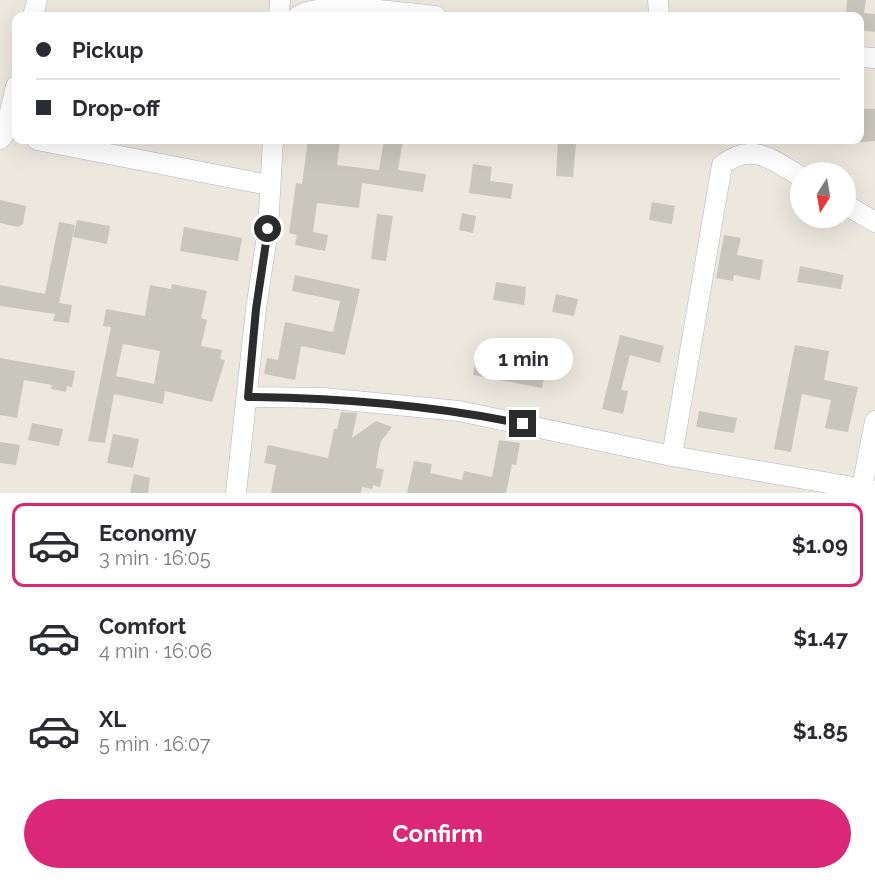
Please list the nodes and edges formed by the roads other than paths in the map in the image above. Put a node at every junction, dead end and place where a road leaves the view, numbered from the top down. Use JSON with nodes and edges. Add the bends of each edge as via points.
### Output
{"nodes":[{"id":1,"x":311,"y":12,"type":"edge"},
{"id":2,"x":400,"y":12,"type":"edge"},
{"id":3,"x":12,"y":104,"type":"edge"},
{"id":4,"x":5,"y":135,"type":"edge"},
{"id":5,"x":58,"y":144,"type":"edge"},
{"id":6,"x":273,"y":144,"type":"edge"},
{"id":7,"x":790,"y":171,"type":"edge"},
{"id":8,"x":269,"y":185,"type":"junction"},
{"id":9,"x":856,"y":211,"type":"edge"},
{"id":10,"x":875,"y":222,"type":"edge"},
{"id":11,"x":248,"y":397,"type":"junction"},
{"id":12,"x":875,"y":421,"type":"edge"},
{"id":13,"x":672,"y":456,"type":"junction"},
{"id":14,"x":868,"y":490,"type":"edge"},
{"id":15,"x":236,"y":493,"type":"edge"}],
"edges":[{"from":1,"to":2,"type":"street","via":[[327,7]]},
{"from":3,"to":4,"type":"street"},
{"from":5,"to":8,"type":"street"},
{"from":6,"to":8,"type":"street"},
{"from":7,"to":13,"type":"street","via":[[760,153],[736,154],[722,165]]},
{"from":8,"to":11,"type":"street","via":[[268,229]]},
{"from":9,"to":10,"type":"street"},
{"from":11,"to":13,"type":"street","via":[[324,398],[459,411]]},
{"from":11,"to":15,"type":"street"},
{"from":12,"to":14,"type":"street"},
{"from":13,"to":14,"type":"street"}]}
